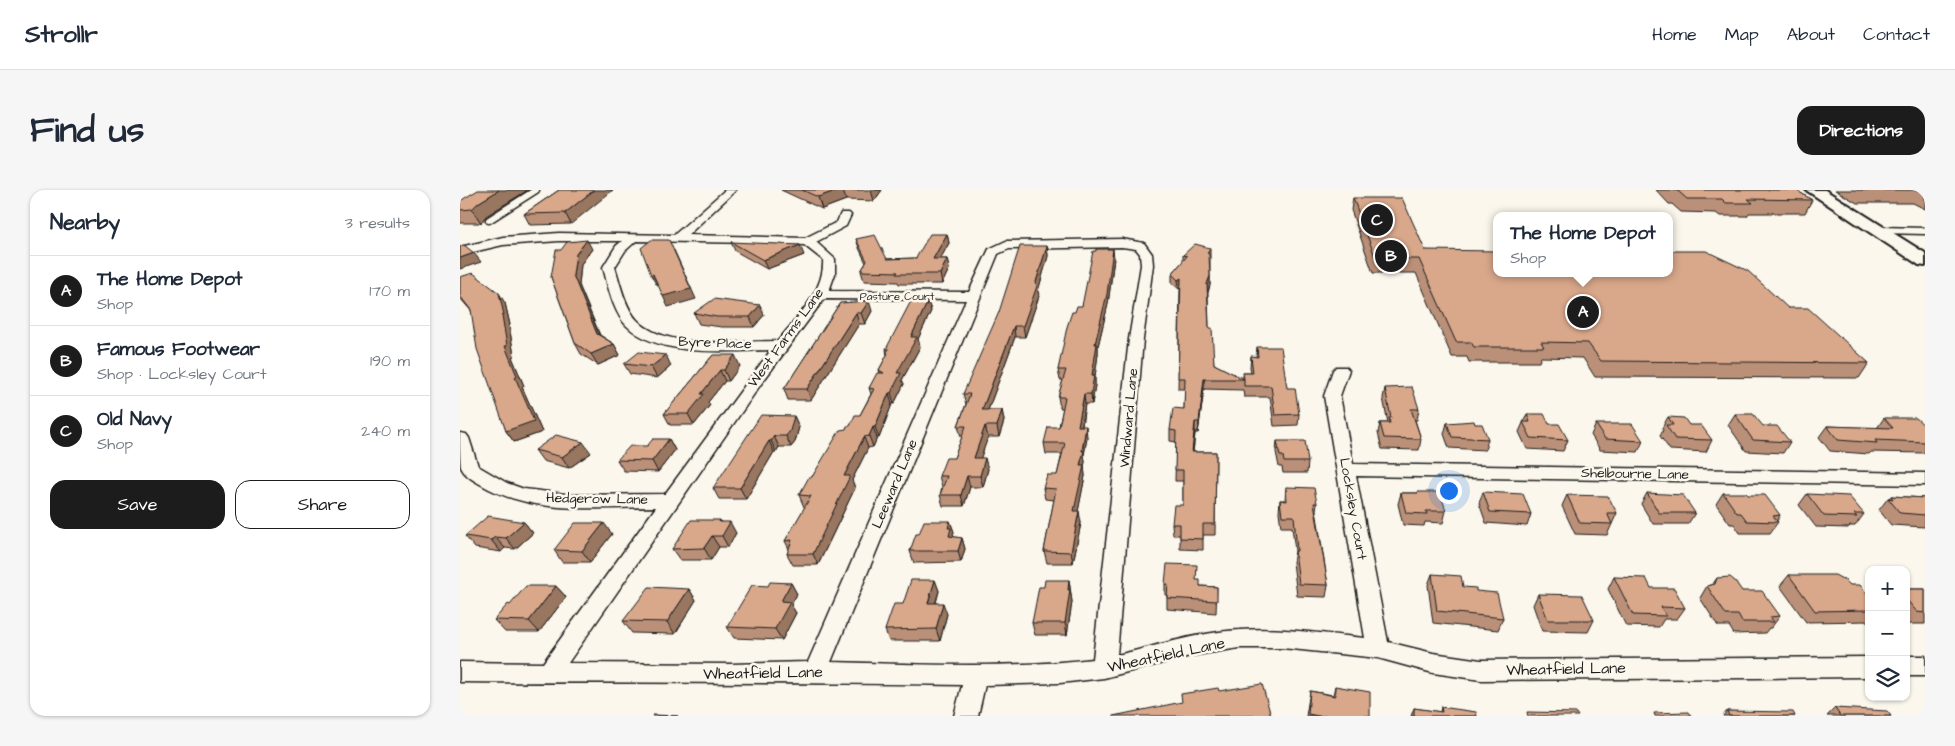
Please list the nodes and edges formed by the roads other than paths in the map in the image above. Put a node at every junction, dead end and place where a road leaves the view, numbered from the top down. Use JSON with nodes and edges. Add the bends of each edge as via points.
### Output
{"nodes":[{"id":1,"x":536,"y":190,"type":"edge"},
{"id":2,"x":732,"y":190,"type":"edge"},
{"id":3,"x":1814,"y":190,"type":"edge"},
{"id":4,"x":845,"y":215,"type":"dead end"},
{"id":5,"x":489,"y":220,"type":"dead end"},
{"id":6,"x":1878,"y":230,"type":"junction"},
{"id":7,"x":1925,"y":231,"type":"edge"},
{"id":8,"x":633,"y":238,"type":"junction"},
{"id":9,"x":678,"y":238,"type":"junction"},
{"id":10,"x":807,"y":242,"type":"junction"},
{"id":11,"x":460,"y":251,"type":"edge"},
{"id":12,"x":1925,"y":261,"type":"edge"},
{"id":13,"x":820,"y":295,"type":"junction"},
{"id":14,"x":974,"y":296,"type":"junction"},
{"id":15,"x":782,"y":345,"type":"junction"},
{"id":16,"x":1341,"y":370,"type":"dead end"},
{"id":17,"x":460,"y":438,"type":"edge"},
{"id":18,"x":1346,"y":470,"type":"junction"},
{"id":19,"x":1925,"y":479,"type":"edge"},
{"id":20,"x":672,"y":500,"type":"junction"},
{"id":21,"x":1378,"y":649,"type":"junction"},
{"id":22,"x":1910,"y":666,"type":"edge"},
{"id":23,"x":1925,"y":666,"type":"edge"},
{"id":24,"x":1865,"y":667,"type":"edge"},
{"id":25,"x":1104,"y":668,"type":"junction"},
{"id":26,"x":460,"y":672,"type":"edge"},
{"id":27,"x":549,"y":672,"type":"junction"},
{"id":28,"x":815,"y":672,"type":"junction"},
{"id":29,"x":976,"y":675,"type":"junction"},
{"id":30,"x":966,"y":716,"type":"edge"}],
"edges":[{"from":1,"to":5,"type":"lane"},
{"from":2,"to":9,"type":"street"},
{"from":3,"to":6,"type":"main road"},
{"from":4,"to":10,"type":"street","via":[[842,224]]},
{"from":6,"to":7,"type":"lane"},
{"from":6,"to":12,"type":"main road"},
{"from":8,"to":9,"type":"street"},
{"from":8,"to":11,"type":"street","via":[[526,239]]},
{"from":8,"to":15,"type":"street","name":"Byre Place","via":[[620,249],[609,267],[631,322],[646,334],[685,344]]},
{"from":9,"to":10,"type":"street"},
{"from":10,"to":13,"type":"street","name":"West Farms Lane","via":[[829,259],[828,282]]},
{"from":13,"to":14,"type":"street","name":"Pasture Court"},
{"from":13,"to":15,"type":"street","name":"West Farms Lane"},
{"from":14,"to":25,"type":"street","name":"Windward Lane","via":[[993,252],[1006,245],[1122,243],[1140,246],[1146,254]]},
{"from":14,"to":28,"type":"street","name":"Leeward Lane"},
{"from":15,"to":20,"type":"street","name":"West Farms Lane"},
{"from":16,"to":18,"type":"street","name":"Locksley Court","via":[[1332,396]]},
{"from":17,"to":20,"type":"street","name":"Hedgerow Lane","via":[[470,467],[487,481],[508,491],[537,498],[578,501]]},
{"from":18,"to":19,"type":"street","name":"Shelbourne Lane"},
{"from":18,"to":21,"type":"street","name":"Locksley Court"},
{"from":20,"to":27,"type":"street","name":"West Farms Lane"},
{"from":21,"to":24,"type":"street","name":"Wheatfield Lane","via":[[1433,664],[1482,670]]},
{"from":21,"to":25,"type":"street","name":"Wheatfield Lane","via":[[1282,639],[1239,639]]},
{"from":22,"to":23,"type":"street"},
{"from":25,"to":29,"type":"street","name":"Wheatfield Lane","via":[[1060,673]]},
{"from":26,"to":27,"type":"street","name":"Wheatfield Lane"},
{"from":27,"to":28,"type":"street","name":"Wheatfield Lane"},
{"from":28,"to":29,"type":"street","name":"Wheatfield Lane"},
{"from":29,"to":30,"type":"street"}]}
